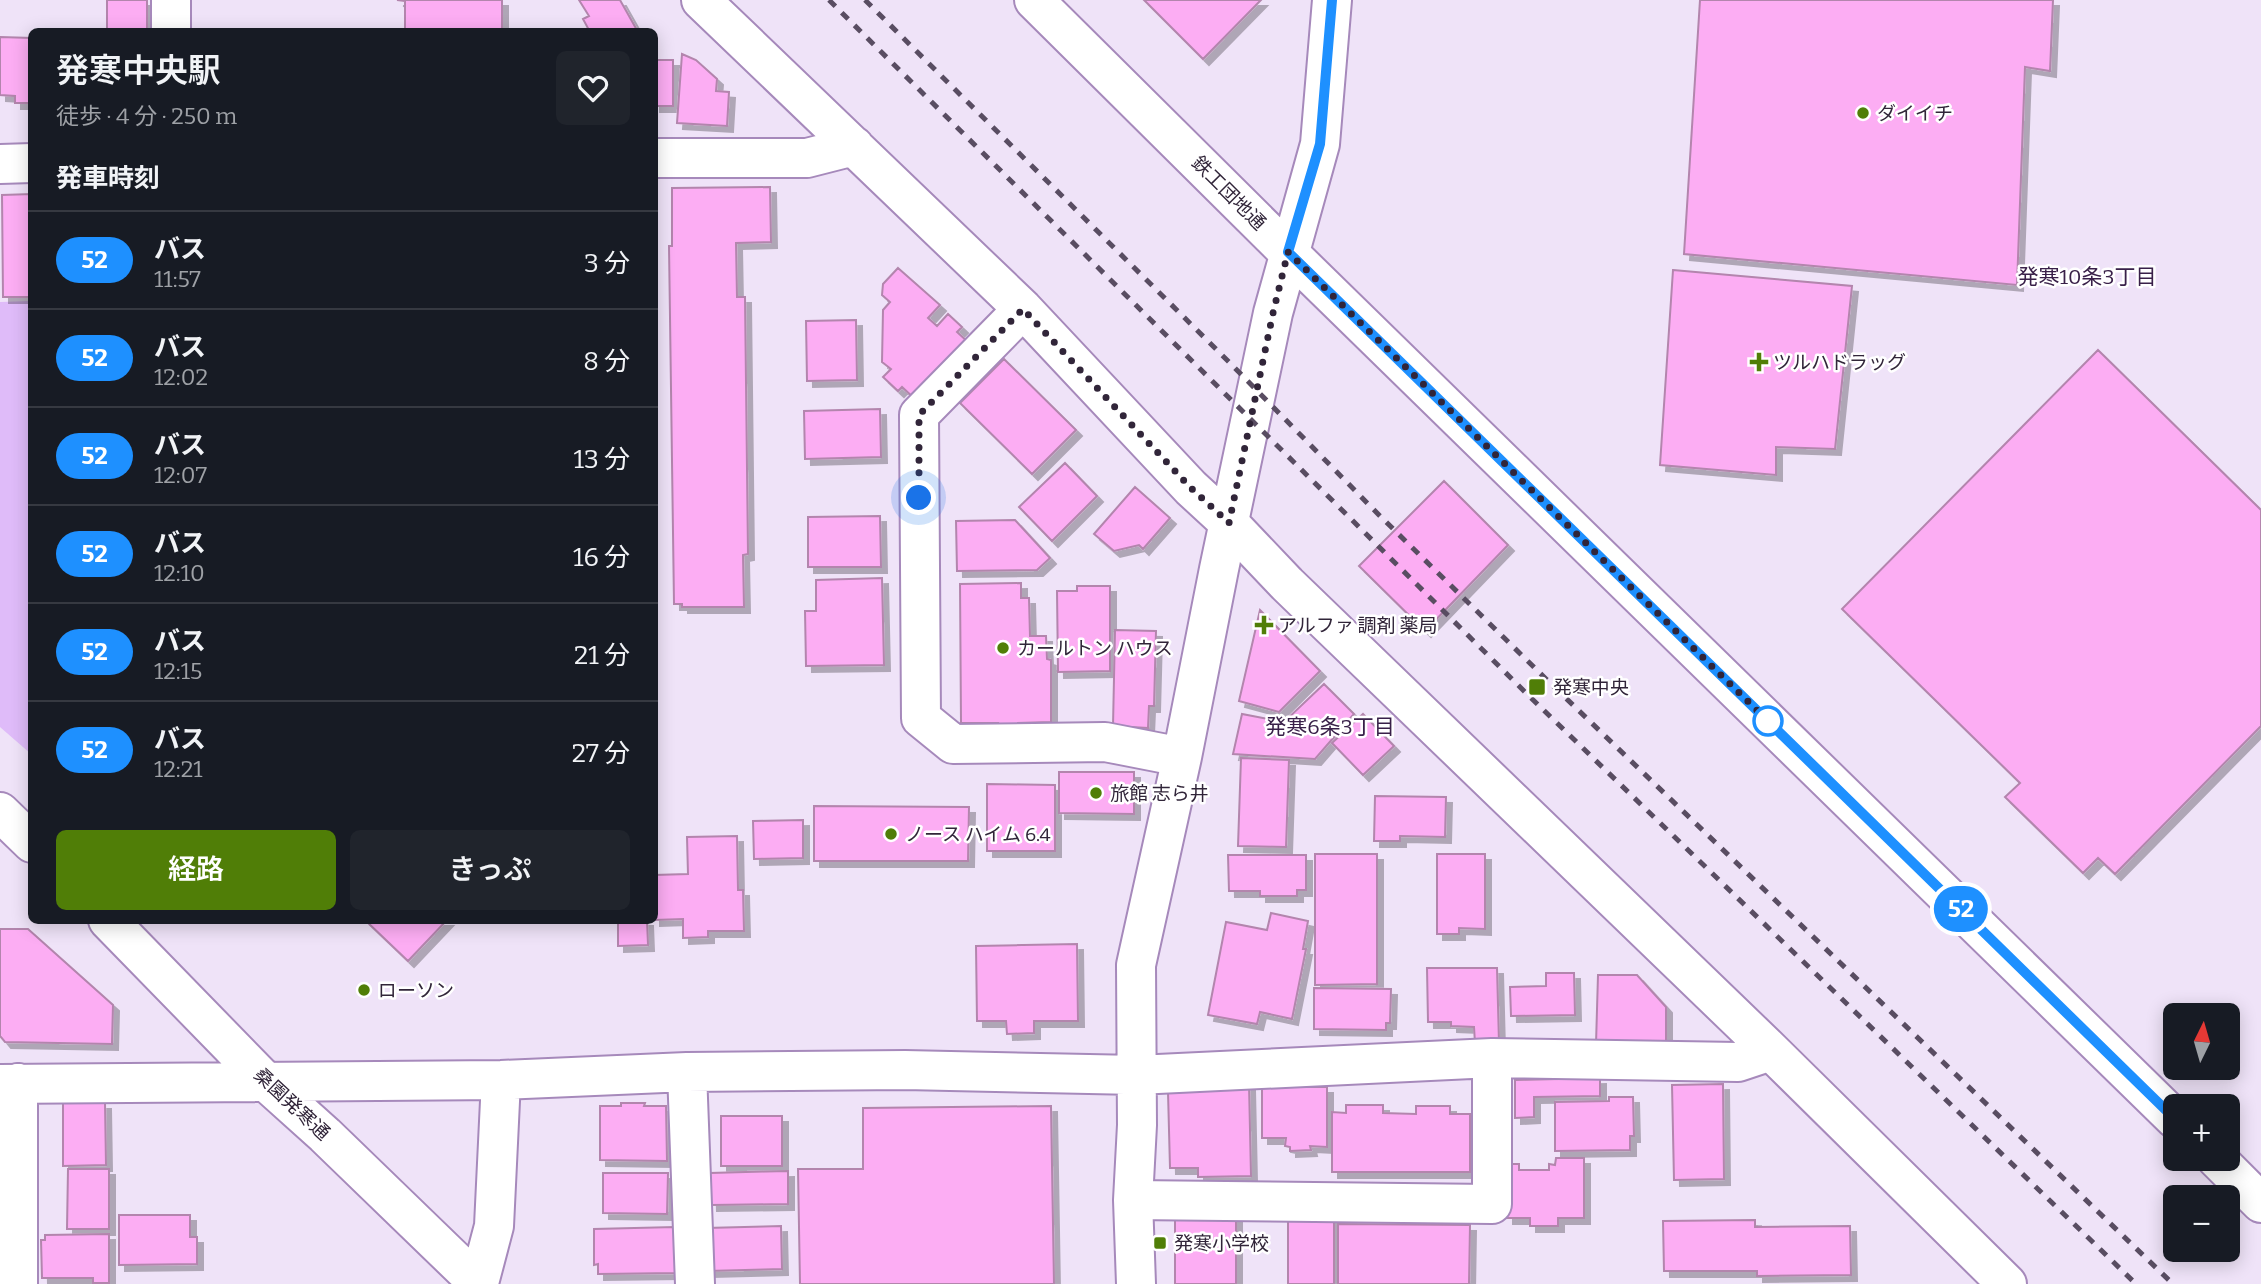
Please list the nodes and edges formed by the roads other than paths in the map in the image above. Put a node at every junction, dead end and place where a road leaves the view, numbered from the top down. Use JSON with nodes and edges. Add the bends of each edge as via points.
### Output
{"nodes":[{"id":1,"x":172,"y":0,"type":"edge"},
{"id":2,"x":701,"y":0,"type":"edge"},
{"id":3,"x":1034,"y":0,"type":"edge"},
{"id":4,"x":1332,"y":0,"type":"edge"},
{"id":5,"x":171,"y":28,"type":"edge"},
{"id":6,"x":854,"y":146,"type":"junction"},
{"id":7,"x":658,"y":158,"type":"edge"},
{"id":8,"x":28,"y":163,"type":"edge"},
{"id":9,"x":0,"y":164,"type":"edge"},
{"id":10,"x":1288,"y":252,"type":"junction"},
{"id":11,"x":1023,"y":309,"type":"junction"},
{"id":12,"x":1229,"y":523,"type":"junction"},
{"id":13,"x":1182,"y":757,"type":"junction"},
{"id":14,"x":1,"y":817,"type":"edge"},
{"id":15,"x":28,"y":840,"type":"edge"},
{"id":16,"x":112,"y":924,"type":"edge"},
{"id":17,"x":1772,"y":1051,"type":"junction"},
{"id":18,"x":1492,"y":1058,"type":"junction"},
{"id":19,"x":687,"y":1072,"type":"junction"},
{"id":20,"x":1137,"y":1075,"type":"junction"},
{"id":21,"x":501,"y":1080,"type":"junction"},
{"id":22,"x":265,"y":1081,"type":"junction"},
{"id":23,"x":9,"y":1084,"type":"edge"},
{"id":24,"x":2163,"y":1107,"type":"edge"},
{"id":25,"x":2229,"y":1171,"type":"edge"},
{"id":26,"x":1133,"y":1200,"type":"junction"},
{"id":27,"x":2261,"y":1203,"type":"edge"},
{"id":28,"x":18,"y":1284,"type":"edge"},
{"id":29,"x":479,"y":1284,"type":"edge"},
{"id":30,"x":695,"y":1284,"type":"edge"},
{"id":31,"x":1136,"y":1284,"type":"edge"},
{"id":32,"x":2007,"y":1284,"type":"edge"}],
"edges":[{"from":1,"to":5,"type":"street"},
{"from":2,"to":6,"type":"street"},
{"from":3,"to":10,"type":"street","name":"鉄工団地通"},
{"from":4,"to":10,"type":"street","via":[[1320,144]]},
{"from":6,"to":7,"type":"street","via":[[807,158]]},
{"from":6,"to":11,"type":"street"},
{"from":8,"to":9,"type":"street"},
{"from":10,"to":12,"type":"street"},
{"from":10,"to":24,"type":"street","name":"鉄工団地通"},
{"from":11,"to":12,"type":"street"},
{"from":11,"to":13,"type":"street","via":[[919,415],[921,718],[953,744],[1105,742]]},
{"from":12,"to":13,"type":"street"},
{"from":12,"to":17,"type":"street"},
{"from":13,"to":20,"type":"street","via":[[1136,965]]},
{"from":14,"to":15,"type":"street"},
{"from":16,"to":22,"type":"street","name":"桑園発寒通"},
{"from":17,"to":18,"type":"street","via":[[1738,1062]]},
{"from":17,"to":32,"type":"street"},
{"from":18,"to":20,"type":"street"},
{"from":18,"to":26,"type":"street","via":[[1492,1204]]},
{"from":19,"to":20,"type":"street"},
{"from":19,"to":21,"type":"street"},
{"from":19,"to":30,"type":"street"},
{"from":20,"to":26,"type":"street"},
{"from":21,"to":22,"type":"street"},
{"from":21,"to":29,"type":"street","via":[[494,1226]]},
{"from":22,"to":23,"type":"street"},
{"from":22,"to":29,"type":"street","name":"桑園発寒通"},
{"from":23,"to":28,"type":"street"},
{"from":25,"to":27,"type":"street"},
{"from":26,"to":31,"type":"street"}]}
